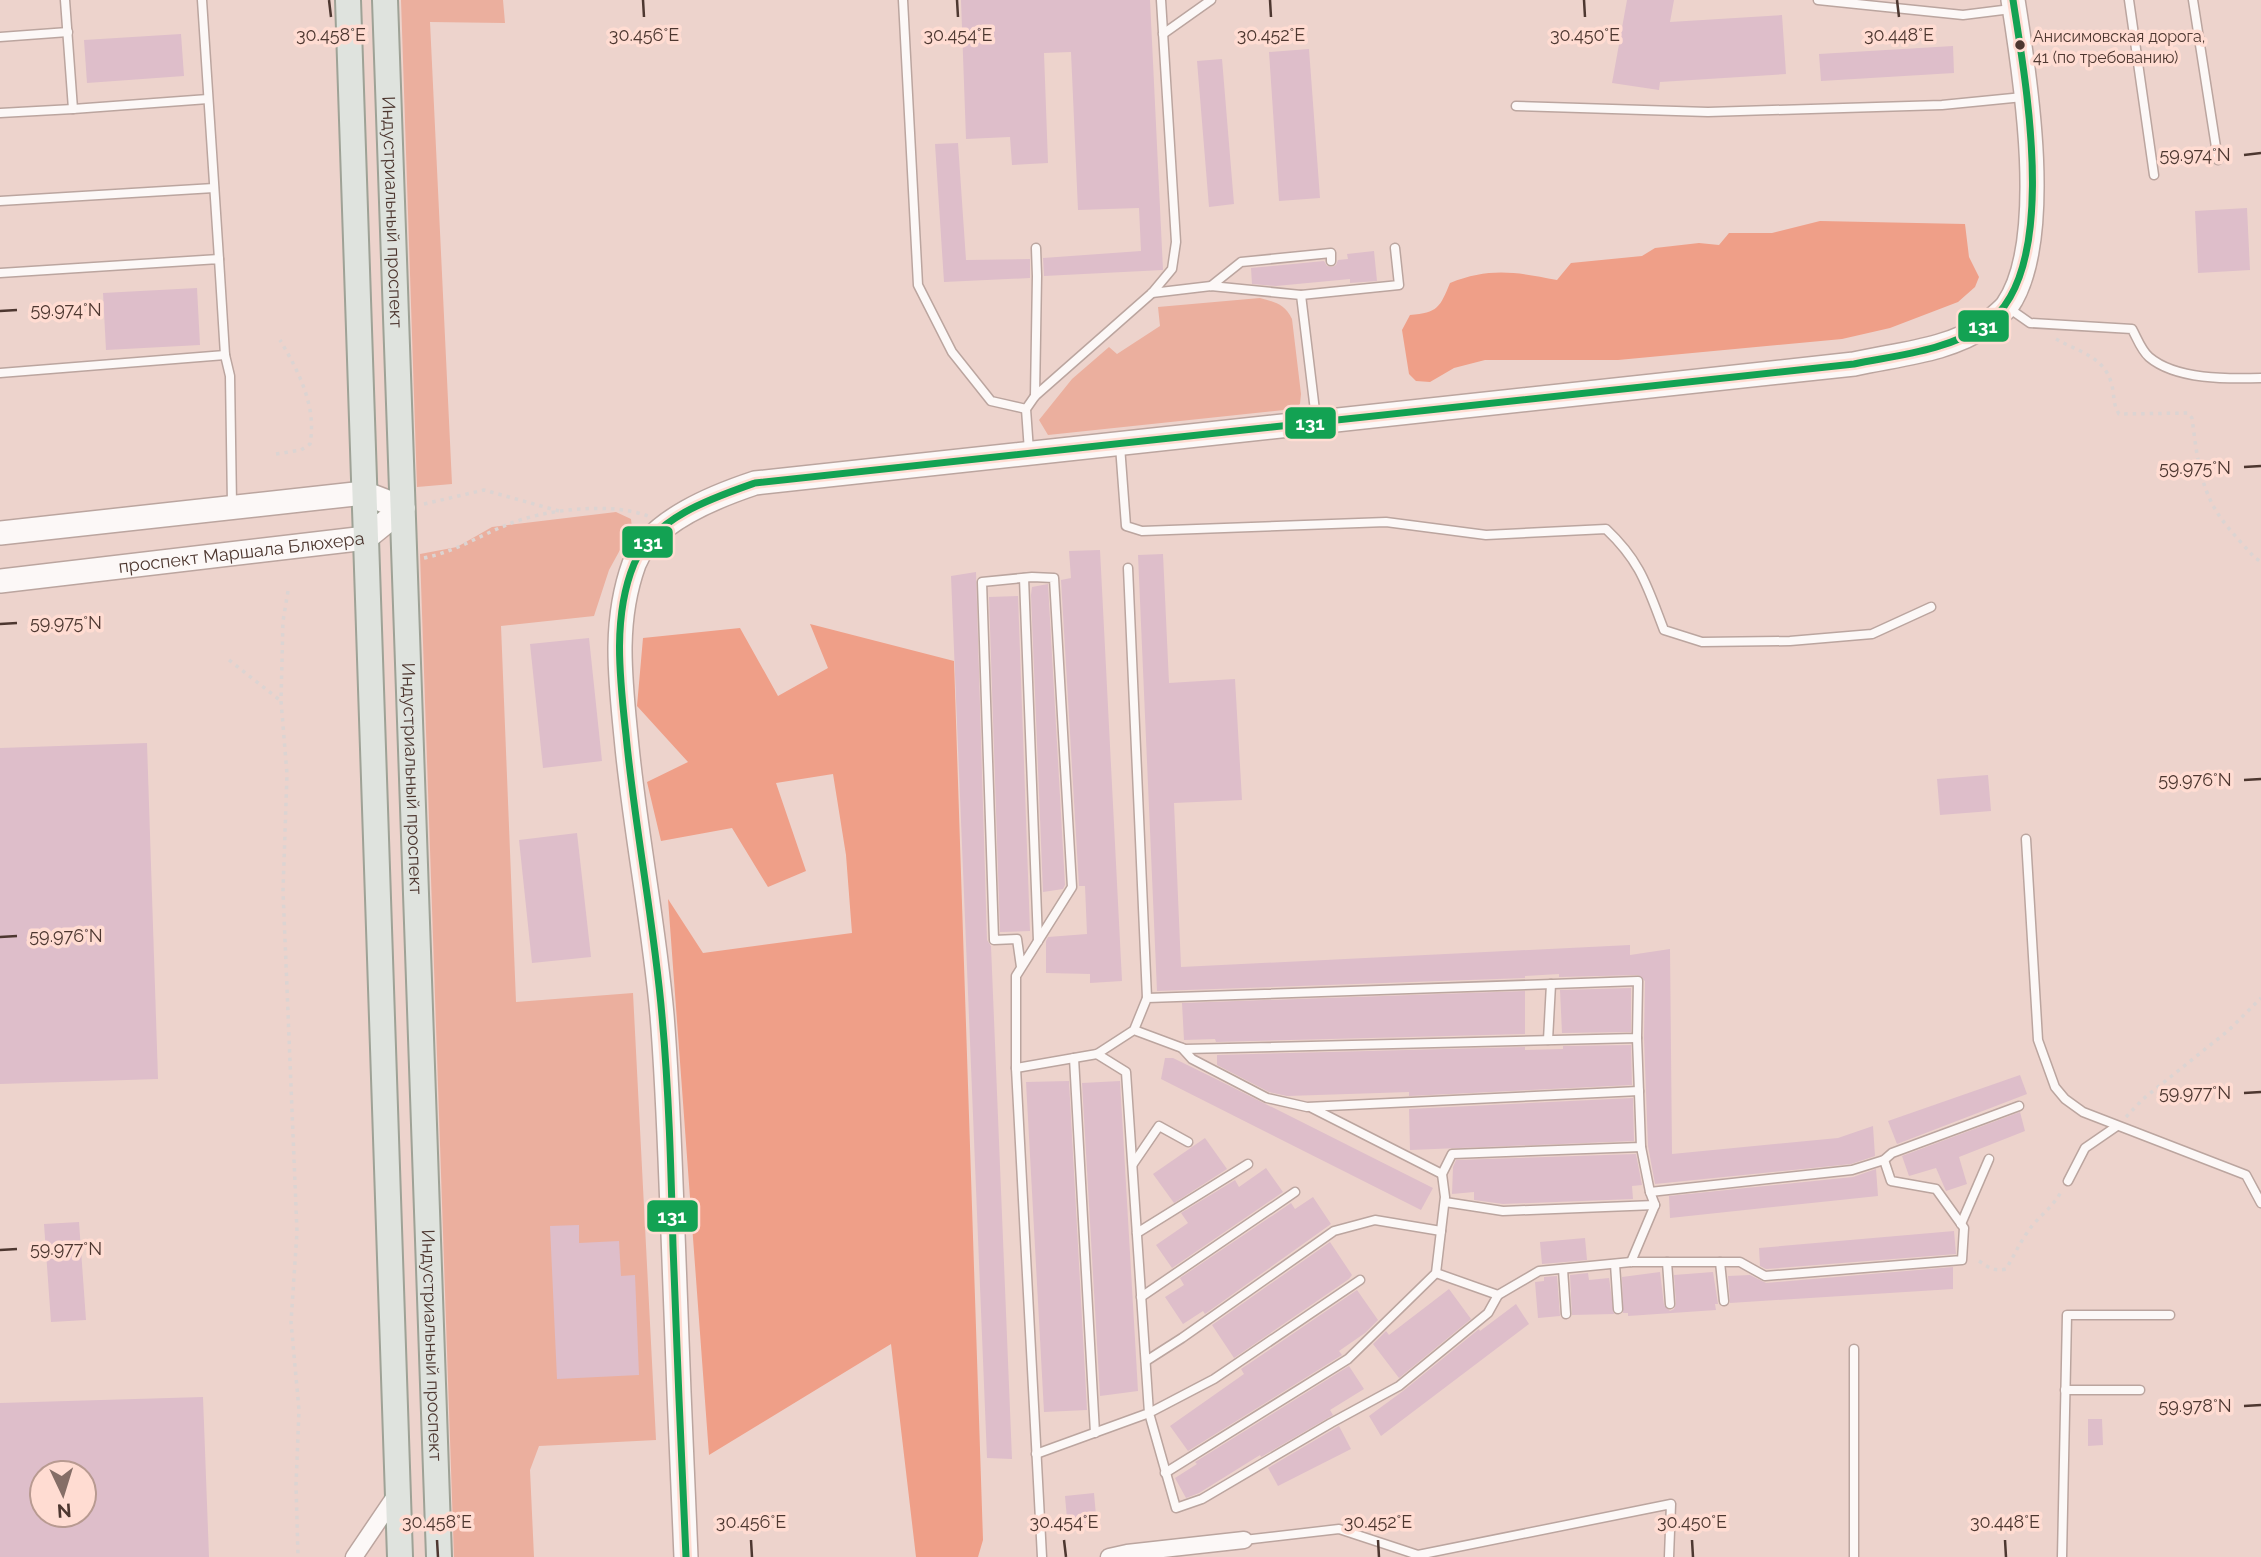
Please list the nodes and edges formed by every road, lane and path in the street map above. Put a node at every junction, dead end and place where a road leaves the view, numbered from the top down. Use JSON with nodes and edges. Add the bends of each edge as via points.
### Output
{"nodes":[{"id":1,"x":65,"y":0,"type":"edge"},
{"id":2,"x":202,"y":0,"type":"edge"},
{"id":3,"x":348,"y":0,"type":"edge"},
{"id":4,"x":386,"y":0,"type":"edge"},
{"id":5,"x":903,"y":0,"type":"edge"},
{"id":6,"x":1161,"y":0,"type":"edge"},
{"id":7,"x":1211,"y":0,"type":"edge"},
{"id":8,"x":1818,"y":0,"type":"edge"},
{"id":9,"x":2129,"y":0,"type":"edge"},
{"id":10,"x":2193,"y":0,"type":"edge"},
{"id":11,"x":2013,"y":4,"type":"edge"},
{"id":12,"x":68,"y":32,"type":"junction"},
{"id":13,"x":1163,"y":34,"type":"junction"},
{"id":14,"x":0,"y":37,"type":"edge"},
{"id":15,"x":2026,"y":97,"type":"junction"},
{"id":16,"x":208,"y":99,"type":"junction"},
{"id":17,"x":1516,"y":106,"type":"dead end"},
{"id":18,"x":74,"y":108,"type":"junction"},
{"id":19,"x":0,"y":113,"type":"edge"},
{"id":20,"x":2218,"y":160,"type":"dead end"},
{"id":21,"x":2154,"y":175,"type":"dead end"},
{"id":22,"x":214,"y":188,"type":"junction"},
{"id":23,"x":0,"y":201,"type":"edge"},
{"id":24,"x":1036,"y":248,"type":"dead end"},
{"id":25,"x":1395,"y":248,"type":"dead end"},
{"id":26,"x":219,"y":259,"type":"junction"},
{"id":27,"x":1331,"y":261,"type":"dead end"},
{"id":28,"x":0,"y":273,"type":"edge"},
{"id":29,"x":1333,"y":281,"type":"dead end"},
{"id":30,"x":1211,"y":286,"type":"junction"},
{"id":31,"x":1334,"y":291,"type":"junction"},
{"id":32,"x":1152,"y":293,"type":"junction"},
{"id":33,"x":1301,"y":295,"type":"junction"},
{"id":34,"x":2006,"y":307,"type":"junction"},
{"id":35,"x":2031,"y":323,"type":"junction"},
{"id":36,"x":280,"y":340,"type":"dead end"},
{"id":37,"x":225,"y":355,"type":"junction"},
{"id":38,"x":0,"y":373,"type":"edge"},
{"id":39,"x":2261,"y":378,"type":"edge"},
{"id":40,"x":1035,"y":396,"type":"junction"},
{"id":41,"x":1026,"y":409,"type":"junction"},
{"id":42,"x":1316,"y":421,"type":"junction"},
{"id":43,"x":1120,"y":443,"type":"junction"},
{"id":44,"x":1029,"y":453,"type":"junction"},
{"id":45,"x":276,"y":454,"type":"dead end"},
{"id":46,"x":364,"y":493,"type":"junction"},
{"id":47,"x":232,"y":507,"type":"junction"},
{"id":48,"x":403,"y":508,"type":"junction"},
{"id":49,"x":561,"y":511,"type":"junction"},
{"id":50,"x":669,"y":525,"type":"junction"},
{"id":51,"x":0,"y":533,"type":"edge"},
{"id":52,"x":366,"y":538,"type":"junction"},
{"id":53,"x":405,"y":561,"type":"junction"},
{"id":54,"x":2261,"y":562,"type":"edge"},
{"id":55,"x":1128,"y":568,"type":"dead end"},
{"id":56,"x":1024,"y":578,"type":"junction"},
{"id":57,"x":0,"y":581,"type":"edge"},
{"id":58,"x":288,"y":591,"type":"dead end"},
{"id":59,"x":1931,"y":607,"type":"dead end"},
{"id":60,"x":229,"y":660,"type":"dead end"},
{"id":61,"x":281,"y":701,"type":"junction"},
{"id":62,"x":2026,"y":839,"type":"dead end"},
{"id":63,"x":1038,"y":941,"type":"junction"},
{"id":64,"x":1021,"y":967,"type":"junction"},
{"id":65,"x":1551,"y":984,"type":"junction"},
{"id":66,"x":1147,"y":998,"type":"junction"},
{"id":67,"x":2261,"y":998,"type":"edge"},
{"id":68,"x":1134,"y":1030,"type":"junction"},
{"id":69,"x":1637,"y":1038,"type":"junction"},
{"id":70,"x":1548,"y":1040,"type":"junction"},
{"id":71,"x":1180,"y":1046,"type":"junction"},
{"id":72,"x":1097,"y":1054,"type":"junction"},
{"id":73,"x":1074,"y":1058,"type":"junction"},
{"id":74,"x":1016,"y":1068,"type":"junction"},
{"id":75,"x":1639,"y":1091,"type":"junction"},
{"id":76,"x":2019,"y":1106,"type":"dead end"},
{"id":77,"x":1309,"y":1107,"type":"junction"},
{"id":78,"x":2117,"y":1126,"type":"junction"},
{"id":79,"x":1188,"y":1142,"type":"dead end"},
{"id":80,"x":1641,"y":1147,"type":"junction"},
{"id":81,"x":1989,"y":1159,"type":"dead end"},
{"id":82,"x":1884,"y":1160,"type":"junction"},
{"id":83,"x":1133,"y":1164,"type":"junction"},
{"id":84,"x":1248,"y":1164,"type":"dead end"},
{"id":85,"x":1442,"y":1174,"type":"junction"},
{"id":86,"x":2068,"y":1181,"type":"joint"},
{"id":87,"x":1295,"y":1192,"type":"dead end"},
{"id":88,"x":1650,"y":1192,"type":"junction"},
{"id":89,"x":1445,"y":1202,"type":"junction"},
{"id":90,"x":2261,"y":1203,"type":"edge"},
{"id":91,"x":1655,"y":1205,"type":"junction"},
{"id":92,"x":1961,"y":1224,"type":"junction"},
{"id":93,"x":1441,"y":1231,"type":"junction"},
{"id":94,"x":1137,"y":1233,"type":"junction"},
{"id":95,"x":1979,"y":1261,"type":"dead end"},
{"id":96,"x":1631,"y":1262,"type":"junction"},
{"id":97,"x":1667,"y":1262,"type":"junction"},
{"id":98,"x":1720,"y":1262,"type":"junction"},
{"id":99,"x":1615,"y":1264,"type":"junction"},
{"id":100,"x":1563,"y":1269,"type":"junction"},
{"id":101,"x":1436,"y":1273,"type":"junction"},
{"id":102,"x":1360,"y":1280,"type":"dead end"},
{"id":103,"x":1497,"y":1294,"type":"junction"},
{"id":104,"x":1141,"y":1297,"type":"junction"},
{"id":105,"x":1724,"y":1301,"type":"dead end"},
{"id":106,"x":1670,"y":1304,"type":"dead end"},
{"id":107,"x":1618,"y":1309,"type":"dead end"},
{"id":108,"x":1566,"y":1314,"type":"dead end"},
{"id":109,"x":2170,"y":1315,"type":"dead end"},
{"id":110,"x":1854,"y":1349,"type":"dead end"},
{"id":111,"x":1146,"y":1361,"type":"junction"},
{"id":112,"x":2065,"y":1390,"type":"junction"},
{"id":113,"x":2140,"y":1390,"type":"dead end"},
{"id":114,"x":1149,"y":1413,"type":"junction"},
{"id":115,"x":1095,"y":1433,"type":"junction"},
{"id":116,"x":1036,"y":1454,"type":"junction"},
{"id":117,"x":1165,"y":1473,"type":"junction"},
{"id":118,"x":398,"y":1492,"type":"junction"},
{"id":119,"x":1244,"y":1540,"type":"joint"},
{"id":120,"x":298,"y":1557,"type":"edge"},
{"id":121,"x":354,"y":1557,"type":"edge"},
{"id":122,"x":400,"y":1557,"type":"edge"},
{"id":123,"x":439,"y":1557,"type":"edge"},
{"id":124,"x":686,"y":1557,"type":"edge"},
{"id":125,"x":1042,"y":1557,"type":"edge"},
{"id":126,"x":1109,"y":1557,"type":"edge"},
{"id":127,"x":1669,"y":1557,"type":"edge"},
{"id":128,"x":1854,"y":1557,"type":"edge"},
{"id":129,"x":2062,"y":1557,"type":"edge"}],
"edges":[{"from":1,"to":12,"type":"lane"},
{"from":2,"to":16,"type":"lane"},
{"from":3,"to":46,"type":"main road"},
{"from":4,"to":48,"type":"main road","name":"Индустриальный проспект"},
{"from":5,"to":41,"type":"lane","via":[[918,285],[952,352],[990,401]]},
{"from":6,"to":13,"type":"lane"},
{"from":7,"to":13,"type":"lane"},
{"from":8,"to":11,"type":"lane","via":[[1963,15]]},
{"from":9,"to":21,"type":"lane"},
{"from":10,"to":20,"type":"lane"},
{"from":11,"to":15,"type":"street"},
{"from":12,"to":14,"type":"lane"},
{"from":12,"to":18,"type":"lane"},
{"from":13,"to":32,"type":"lane","via":[[1176,242],[1172,269]]},
{"from":15,"to":17,"type":"lane","via":[[1942,105],[1708,112]]},
{"from":15,"to":34,"type":"street","via":[[2033,191],[2027,251]]},
{"from":16,"to":18,"type":"lane"},
{"from":16,"to":22,"type":"lane"},
{"from":18,"to":19,"type":"lane"},
{"from":22,"to":23,"type":"lane"},
{"from":22,"to":26,"type":"lane"},
{"from":24,"to":40,"type":"lane"},
{"from":25,"to":31,"type":"lane","via":[[1399,285]]},
{"from":26,"to":28,"type":"lane"},
{"from":26,"to":37,"type":"lane"},
{"from":27,"to":30,"type":"lane","via":[[1331,253],[1241,262]]},
{"from":29,"to":31,"type":"lane"},
{"from":30,"to":32,"type":"lane"},
{"from":30,"to":33,"type":"lane"},
{"from":31,"to":33,"type":"lane"},
{"from":32,"to":40,"type":"lane"},
{"from":33,"to":42,"type":"lane"},
{"from":34,"to":35,"type":"lane"},
{"from":34,"to":42,"type":"street","via":[[1966,336],[1927,350],[1854,365]]},
{"from":35,"to":39,"type":"lane","via":[[2132,329],[2147,356],[2165,368],[2221,380]]},
{"from":35,"to":54,"type":"path","via":[[2088,353],[2106,372],[2119,414],[2188,413],[2208,496]]},
{"from":36,"to":45,"type":"path","via":[[296,367],[313,428],[310,444]]},
{"from":37,"to":38,"type":"lane"},
{"from":37,"to":47,"type":"lane","via":[[230,376]]},
{"from":40,"to":41,"type":"lane"},
{"from":41,"to":44,"type":"lane"},
{"from":42,"to":43,"type":"street"},
{"from":43,"to":44,"type":"street"},
{"from":43,"to":59,"type":"lane","via":[[1126,526],[1142,531],[1386,522],[1486,535],[1606,529],[1642,572],[1664,630],[1702,642],[1872,635]]},
{"from":44,"to":50,"type":"street","via":[[755,483],[708,499]]},
{"from":46,"to":47,"type":"street"},
{"from":46,"to":48,"type":"street"},
{"from":46,"to":52,"type":"main road"},
{"from":47,"to":51,"type":"street"},
{"from":48,"to":49,"type":"path","via":[[484,490]]},
{"from":48,"to":52,"type":"street","name":"проспект Маршала Блюхера"},
{"from":48,"to":53,"type":"main road","name":"Индустриальный проспект"},
{"from":49,"to":50,"type":"path","via":[[626,510]]},
{"from":49,"to":53,"type":"path","via":[[513,522],[442,554]]},
{"from":50,"to":124,"type":"street","via":[[636,560],[619,623],[633,807],[654,934],[663,1031]]},
{"from":52,"to":57,"type":"street","name":"проспект Маршала Блюхера"},
{"from":52,"to":118,"type":"main road"},
{"from":53,"to":123,"type":"main road","name":"Индустриальный проспект"},
{"from":55,"to":66,"type":"lane"},
{"from":56,"to":63,"type":"lane"},
{"from":56,"to":63,"type":"lane","via":[[1054,578],[1072,887]]},
{"from":56,"to":64,"type":"lane","via":[[982,582],[994,940],[1017,939]]},
{"from":58,"to":61,"type":"path"},
{"from":60,"to":61,"type":"path"},
{"from":61,"to":120,"type":"path","via":[[287,774],[283,891],[297,1232],[291,1322],[299,1410]]},
{"from":62,"to":78,"type":"lane","via":[[2038,1040],[2055,1087],[2065,1099]]},
{"from":63,"to":64,"type":"lane"},
{"from":64,"to":74,"type":"lane","via":[[1016,976]]},
{"from":65,"to":66,"type":"lane"},
{"from":65,"to":69,"type":"lane","via":[[1638,981]]},
{"from":65,"to":70,"type":"lane"},
{"from":66,"to":68,"type":"lane"},
{"from":67,"to":78,"type":"path"},
{"from":68,"to":71,"type":"lane"},
{"from":68,"to":72,"type":"lane"},
{"from":69,"to":70,"type":"lane"},
{"from":69,"to":75,"type":"lane"},
{"from":70,"to":71,"type":"lane"},
{"from":71,"to":77,"type":"lane","via":[[1192,1059],[1267,1098]]},
{"from":72,"to":73,"type":"lane"},
{"from":72,"to":83,"type":"lane","via":[[1126,1072]]},
{"from":73,"to":74,"type":"lane"},
{"from":73,"to":115,"type":"lane"},
{"from":74,"to":116,"type":"lane"},
{"from":75,"to":77,"type":"lane"},
{"from":75,"to":80,"type":"lane"},
{"from":76,"to":82,"type":"lane","via":[[1892,1153]]},
{"from":77,"to":85,"type":"lane"},
{"from":78,"to":86,"type":"lane","via":[[2085,1148]]},
{"from":78,"to":90,"type":"lane","via":[[2246,1175]]},
{"from":79,"to":83,"type":"lane","via":[[1159,1126]]},
{"from":80,"to":85,"type":"lane","via":[[1452,1154]]},
{"from":80,"to":88,"type":"lane"},
{"from":81,"to":92,"type":"lane"},
{"from":82,"to":88,"type":"lane","via":[[1852,1170]]},
{"from":82,"to":92,"type":"lane","via":[[1891,1181],[1936,1189]]},
{"from":83,"to":94,"type":"lane"},
{"from":84,"to":94,"type":"lane"},
{"from":85,"to":89,"type":"lane"},
{"from":86,"to":95,"type":"path","via":[[2055,1204],[2027,1233],[2006,1269],[1991,1269]]},
{"from":87,"to":104,"type":"lane"},
{"from":88,"to":91,"type":"lane"},
{"from":89,"to":91,"type":"lane","via":[[1503,1211]]},
{"from":89,"to":93,"type":"lane"},
{"from":91,"to":96,"type":"lane"},
{"from":92,"to":98,"type":"lane","via":[[1962,1260],[1765,1276],[1740,1262]]},
{"from":93,"to":101,"type":"lane"},
{"from":93,"to":111,"type":"lane","via":[[1375,1220],[1334,1231]]},
{"from":94,"to":104,"type":"lane"},
{"from":96,"to":97,"type":"lane"},
{"from":96,"to":99,"type":"lane"},
{"from":97,"to":98,"type":"lane"},
{"from":97,"to":106,"type":"lane"},
{"from":98,"to":105,"type":"lane"},
{"from":99,"to":100,"type":"lane"},
{"from":99,"to":107,"type":"lane"},
{"from":100,"to":103,"type":"lane","via":[[1539,1271]]},
{"from":100,"to":108,"type":"lane"},
{"from":101,"to":103,"type":"lane"},
{"from":101,"to":117,"type":"lane","via":[[1348,1359]]},
{"from":102,"to":114,"type":"lane","via":[[1214,1379]]},
{"from":103,"to":117,"type":"lane","via":[[1488,1313],[1399,1386],[1202,1499],[1176,1508]]},
{"from":104,"to":111,"type":"lane"},
{"from":109,"to":112,"type":"lane","via":[[2067,1315]]},
{"from":110,"to":128,"type":"lane"},
{"from":111,"to":114,"type":"lane"},
{"from":112,"to":113,"type":"lane"},
{"from":112,"to":129,"type":"lane"},
{"from":114,"to":115,"type":"lane"},
{"from":114,"to":117,"type":"lane"},
{"from":115,"to":116,"type":"lane"},
{"from":116,"to":125,"type":"lane"},
{"from":118,"to":121,"type":"street"},
{"from":118,"to":122,"type":"main road"},
{"from":119,"to":126,"type":"street"},
{"from":119,"to":127,"type":"lane","via":[[1339,1529],[1418,1555],[1671,1504]]}]}
